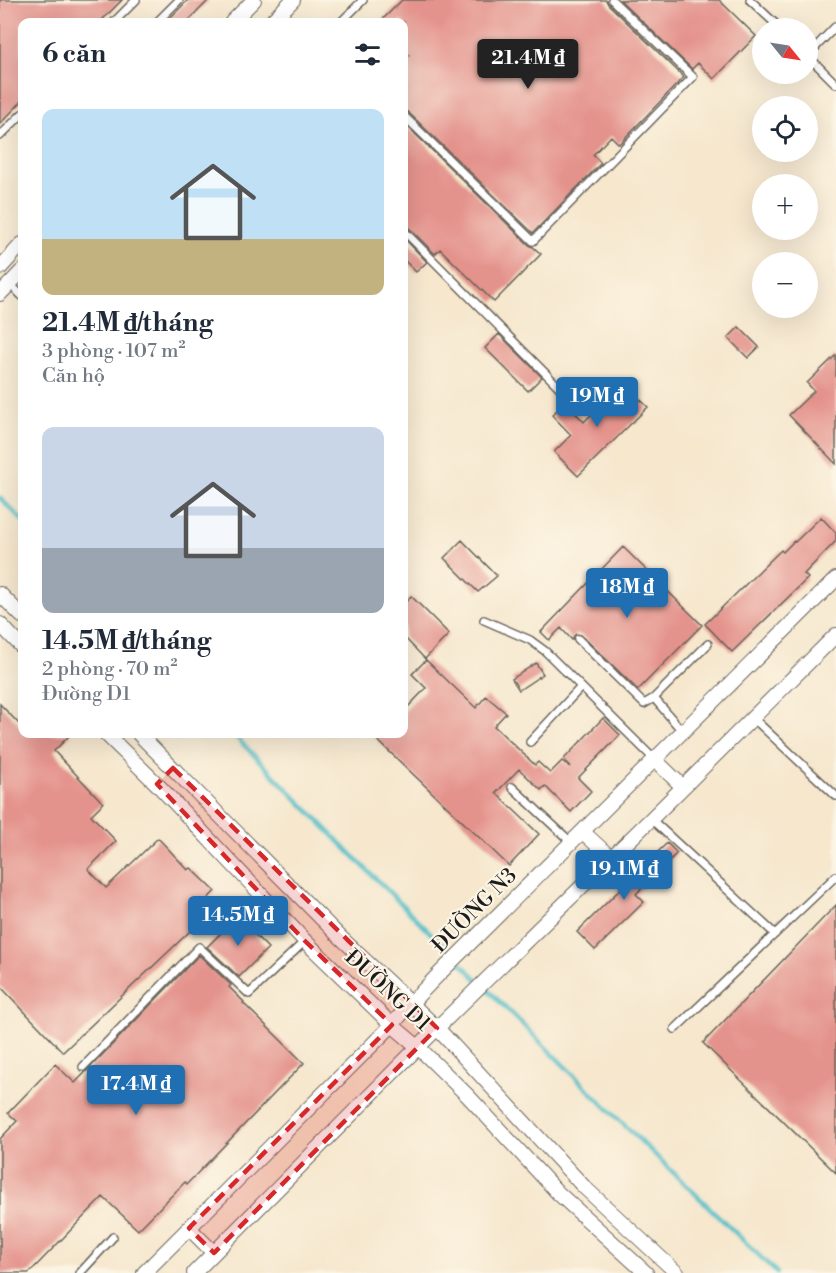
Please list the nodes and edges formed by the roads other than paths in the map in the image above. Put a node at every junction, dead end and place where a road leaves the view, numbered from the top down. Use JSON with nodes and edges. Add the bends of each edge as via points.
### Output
{"nodes":[{"id":1,"x":136,"y":0,"type":"edge"},
{"id":2,"x":179,"y":0,"type":"edge"},
{"id":3,"x":254,"y":0,"type":"edge"},
{"id":4,"x":293,"y":0,"type":"edge"},
{"id":5,"x":363,"y":0,"type":"edge"},
{"id":6,"x":612,"y":0,"type":"edge"},
{"id":7,"x":750,"y":0,"type":"edge"},
{"id":8,"x":118,"y":18,"type":"edge"},
{"id":9,"x":161,"y":18,"type":"edge"},
{"id":10,"x":236,"y":18,"type":"edge"},
{"id":11,"x":275,"y":18,"type":"edge"},
{"id":12,"x":345,"y":18,"type":"edge"},
{"id":13,"x":769,"y":18,"type":"edge"},
{"id":14,"x":836,"y":26,"type":"edge"},
{"id":15,"x":818,"y":44,"type":"edge"},
{"id":16,"x":818,"y":66,"type":"edge"},
{"id":17,"x":836,"y":84,"type":"edge"},
{"id":18,"x":18,"y":118,"type":"edge"},
{"id":19,"x":408,"y":120,"type":"edge"},
{"id":20,"x":0,"y":136,"type":"edge"},
{"id":21,"x":408,"y":235,"type":"edge"},
{"id":22,"x":18,"y":249,"type":"edge"},
{"id":23,"x":0,"y":271,"type":"edge"},
{"id":24,"x":18,"y":275,"type":"edge"},
{"id":25,"x":10,"y":284,"type":"junction"},
{"id":26,"x":18,"y":292,"type":"edge"},
{"id":27,"x":0,"y":294,"type":"edge"},
{"id":28,"x":568,"y":396,"type":"dead end"},
{"id":29,"x":836,"y":579,"type":"edge"},
{"id":30,"x":0,"y":594,"type":"edge"},
{"id":31,"x":18,"y":612,"type":"edge"},
{"id":32,"x":484,"y":620,"type":"dead end"},
{"id":33,"x":0,"y":624,"type":"edge"},
{"id":34,"x":836,"y":635,"type":"edge"},
{"id":35,"x":578,"y":639,"type":"dead end"},
{"id":36,"x":18,"y":643,"type":"edge"},
{"id":37,"x":708,"y":644,"type":"dead end"},
{"id":38,"x":581,"y":687,"type":"junction"},
{"id":39,"x":654,"y":698,"type":"junction"},
{"id":40,"x":753,"y":718,"type":"junction"},
{"id":41,"x":683,"y":732,"type":"junction"},
{"id":42,"x":110,"y":738,"type":"edge"},
{"id":43,"x":143,"y":738,"type":"edge"},
{"id":44,"x":530,"y":742,"type":"dead end"},
{"id":45,"x":655,"y":760,"type":"junction"},
{"id":46,"x":173,"y":768,"type":"junction"},
{"id":47,"x":157,"y":784,"type":"junction"},
{"id":48,"x":512,"y":787,"type":"dead end"},
{"id":49,"x":683,"y":787,"type":"junction"},
{"id":50,"x":836,"y":795,"type":"edge"},
{"id":51,"x":651,"y":819,"type":"junction"},
{"id":52,"x":583,"y":832,"type":"junction"},
{"id":53,"x":572,"y":843,"type":"junction"},
{"id":54,"x":611,"y":858,"type":"junction"},
{"id":55,"x":836,"y":876,"type":"edge"},
{"id":56,"x":775,"y":934,"type":"junction"},
{"id":57,"x":305,"y":941,"type":"junction"},
{"id":58,"x":410,"y":1004,"type":"junction"},
{"id":59,"x":392,"y":1025,"type":"junction"},
{"id":60,"x":437,"y":1028,"type":"junction"},
{"id":61,"x":675,"y":1029,"type":"dead end"},
{"id":62,"x":418,"y":1047,"type":"junction"},
{"id":63,"x":83,"y":1067,"type":"dead end"},
{"id":64,"x":189,"y":1228,"type":"junction"},
{"id":65,"x":113,"y":1237,"type":"dead end"},
{"id":66,"x":214,"y":1253,"type":"junction"},
{"id":67,"x":80,"y":1273,"type":"edge"},
{"id":68,"x":144,"y":1273,"type":"edge"},
{"id":69,"x":194,"y":1273,"type":"edge"},
{"id":70,"x":646,"y":1273,"type":"edge"},
{"id":71,"x":677,"y":1273,"type":"edge"}],
"edges":[{"from":1,"to":8,"type":"lane"},
{"from":2,"to":9,"type":"lane"},
{"from":3,"to":10,"type":"street"},
{"from":4,"to":11,"type":"street"},
{"from":5,"to":12,"type":"lane"},
{"from":6,"to":19,"type":"lane","via":[[693,76],[533,242]]},
{"from":7,"to":13,"type":"lane"},
{"from":14,"to":15,"type":"lane"},
{"from":16,"to":17,"type":"lane"},
{"from":18,"to":20,"type":"lane"},
{"from":21,"to":28,"type":"lane"},
{"from":22,"to":23,"type":"street"},
{"from":23,"to":25,"type":"street"},
{"from":24,"to":25,"type":"street"},
{"from":25,"to":26,"type":"lane"},
{"from":25,"to":27,"type":"street"},
{"from":29,"to":41,"type":"street","name":"ĐƯỜNG N3"},
{"from":30,"to":31,"type":"street"},
{"from":32,"to":38,"type":"lane","via":[[530,640]]},
{"from":33,"to":36,"type":"street"},
{"from":34,"to":40,"type":"street"},
{"from":35,"to":39,"type":"lane","via":[[644,704]]},
{"from":37,"to":39,"type":"lane"},
{"from":38,"to":44,"type":"lane"},
{"from":38,"to":45,"type":"lane"},
{"from":39,"to":41,"type":"lane"},
{"from":40,"to":49,"type":"street"},
{"from":40,"to":50,"type":"lane"},
{"from":41,"to":45,"type":"street","name":"ĐƯỜNG N3"},
{"from":42,"to":47,"type":"street","name":"ĐƯỜNG D1"},
{"from":43,"to":46,"type":"street","name":"ĐƯỜNG D1"},
{"from":45,"to":49,"type":"street"},
{"from":45,"to":52,"type":"street","name":"ĐƯỜNG N3"},
{"from":46,"to":47,"type":"street"},
{"from":46,"to":58,"type":"street","name":"ĐƯỜNG D1"},
{"from":47,"to":57,"type":"street","name":"ĐƯỜNG D1"},
{"from":48,"to":53,"type":"lane"},
{"from":49,"to":51,"type":"street"},
{"from":51,"to":54,"type":"street"},
{"from":51,"to":56,"type":"lane"},
{"from":52,"to":53,"type":"street","name":"ĐƯỜNG N3"},
{"from":52,"to":54,"type":"street"},
{"from":53,"to":58,"type":"street","name":"ĐƯỜNG N3"},
{"from":54,"to":60,"type":"street"},
{"from":55,"to":56,"type":"lane"},
{"from":56,"to":61,"type":"lane"},
{"from":57,"to":59,"type":"street","name":"ĐƯỜNG D1"},
{"from":57,"to":63,"type":"lane","via":[[249,994],[199,947]]},
{"from":58,"to":59,"type":"street","name":"ĐƯỜNG N3"},
{"from":58,"to":60,"type":"street","name":"ĐƯỜNG D1"},
{"from":59,"to":62,"type":"street","name":"ĐƯỜNG D1"},
{"from":59,"to":64,"type":"street","name":"ĐƯỜNG N3"},
{"from":60,"to":62,"type":"street"},
{"from":60,"to":71,"type":"street","name":"ĐƯỜNG D1","via":[[584,1187]]},
{"from":62,"to":66,"type":"street"},
{"from":62,"to":70,"type":"street","name":"ĐƯỜNG D1","via":[[558,1193]]},
{"from":64,"to":66,"type":"street"},
{"from":64,"to":68,"type":"street","name":"ĐƯỜNG N3"},
{"from":65,"to":67,"type":"lane"},
{"from":66,"to":69,"type":"street"}]}
